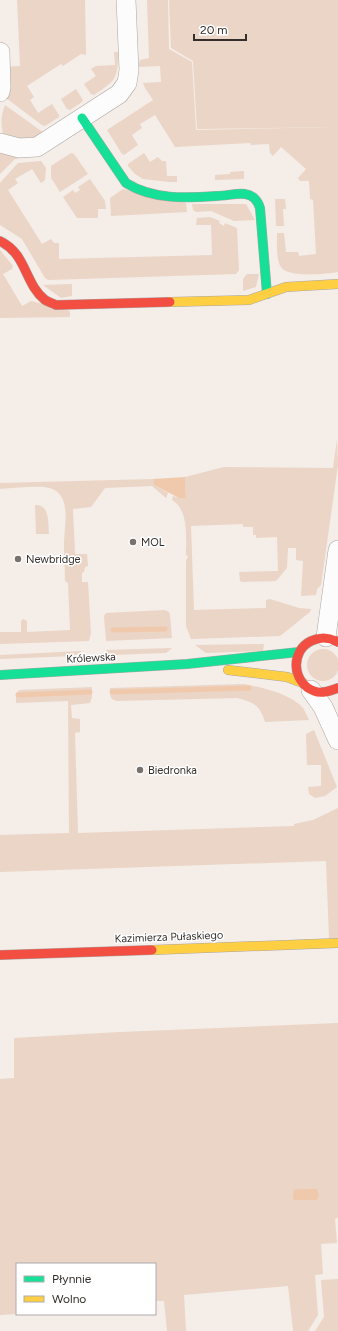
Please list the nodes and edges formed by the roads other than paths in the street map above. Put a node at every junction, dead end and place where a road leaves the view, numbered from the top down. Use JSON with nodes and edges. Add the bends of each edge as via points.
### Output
{"nodes":[{"id":1,"x":126,"y":0,"type":"edge"},
{"id":2,"x":0,"y":52,"type":"edge"},
{"id":3,"x":0,"y":92,"type":"edge"},
{"id":4,"x":82,"y":118,"type":"junction"},
{"id":5,"x":0,"y":143,"type":"edge"},
{"id":6,"x":0,"y":241,"type":"edge"},
{"id":7,"x":338,"y":284,"type":"edge"},
{"id":8,"x":267,"y":294,"type":"junction"},
{"id":9,"x":338,"y":550,"type":"edge"},
{"id":10,"x":332,"y":640,"type":"edge"},
{"id":11,"x":299,"y":652,"type":"junction"},
{"id":12,"x":183,"y":665,"type":"junction"},
{"id":13,"x":0,"y":675,"type":"edge"},
{"id":14,"x":307,"y":687,"type":"junction"},
{"id":15,"x":338,"y":688,"type":"edge"},
{"id":16,"x":338,"y":740,"type":"edge"},
{"id":17,"x":338,"y":943,"type":"edge"},
{"id":18,"x":0,"y":955,"type":"edge"}],
"edges":[{"from":1,"to":4,"type":"street","via":[[129,70],[127,82],[119,94]]},
{"from":2,"to":3,"type":"street"},
{"from":4,"to":5,"type":"street","via":[[37,147],[20,148]]},
{"from":4,"to":8,"type":"street","via":[[126,183],[133,189],[148,194],[189,197],[245,194],[255,199],[260,208]]},
{"from":6,"to":8,"type":"street","via":[[15,250],[42,300],[56,306],[249,300]]},
{"from":7,"to":8,"type":"street","via":[[286,287]]},
{"from":9,"to":10,"type":"street"},
{"from":10,"to":11,"type":"street","via":[[315,639],[305,644]]},
{"from":11,"to":12,"type":"street","name":"Królewska"},
{"from":11,"to":14,"type":"street","via":[[296,667],[298,676]]},
{"from":12,"to":13,"type":"street","name":"Królewska"},
{"from":12,"to":14,"type":"street","name":"Królewska","via":[[287,677]]},
{"from":14,"to":15,"type":"street","name":"Królewska","via":[[328,692]]},
{"from":14,"to":16,"type":"street","via":[[323,707]]},
{"from":17,"to":18,"type":"street","name":"Kazimierza Pułaskiego"}]}
